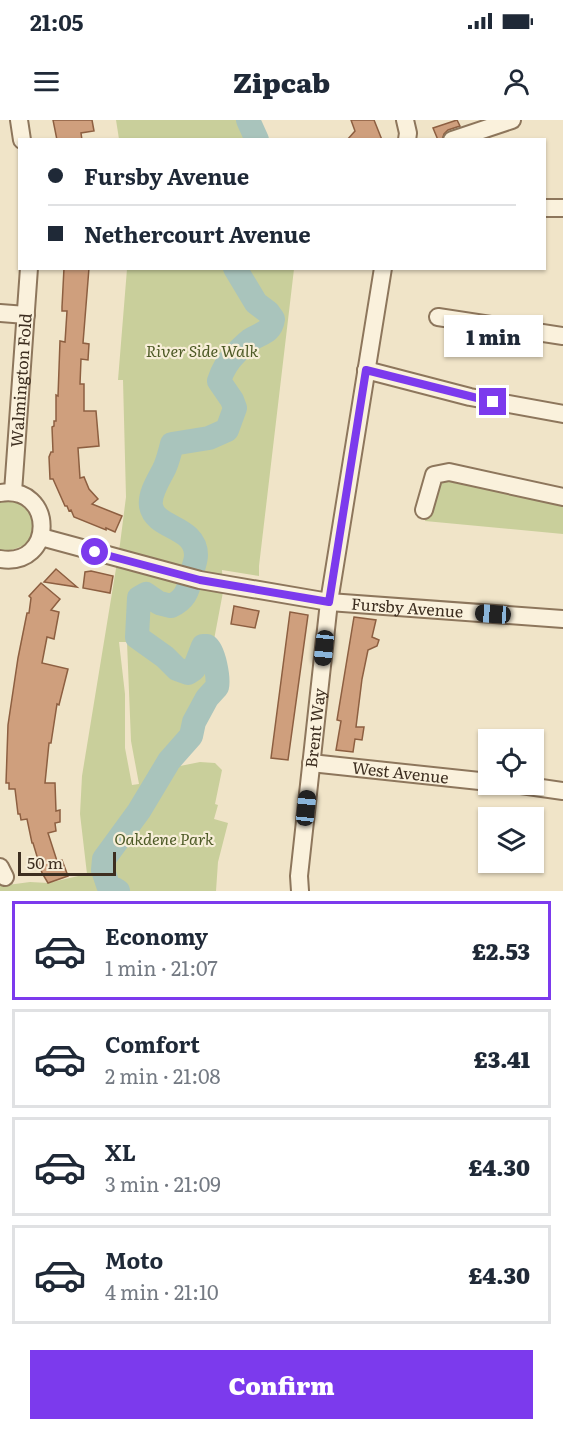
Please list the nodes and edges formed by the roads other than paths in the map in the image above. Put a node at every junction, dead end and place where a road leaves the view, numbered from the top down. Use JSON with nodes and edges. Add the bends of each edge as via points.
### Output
{"nodes":[{"id":1,"x":19,"y":120,"type":"edge"},
{"id":2,"x":405,"y":120,"type":"edge"},
{"id":3,"x":512,"y":120,"type":"edge"},
{"id":4,"x":22,"y":138,"type":"edge"},
{"id":5,"x":407,"y":138,"type":"edge"},
{"id":6,"x":458,"y":138,"type":"edge"},
{"id":7,"x":546,"y":208,"type":"edge"},
{"id":8,"x":563,"y":208,"type":"edge"},
{"id":9,"x":29,"y":270,"type":"edge"},
{"id":10,"x":382,"y":270,"type":"edge"},
{"id":11,"x":0,"y":313,"type":"edge"},
{"id":12,"x":26,"y":315,"type":"junction"},
{"id":13,"x":438,"y":317,"type":"dead end"},
{"id":14,"x":563,"y":336,"type":"edge"},
{"id":15,"x":366,"y":370,"type":"junction"},
{"id":16,"x":563,"y":414,"type":"edge"},
{"id":17,"x":7,"y":493,"type":"edge"},
{"id":18,"x":563,"y":497,"type":"edge"},
{"id":19,"x":424,"y":510,"type":"dead end"},
{"id":20,"x":41,"y":537,"type":"junction"},
{"id":21,"x":1,"y":563,"type":"edge"},
{"id":22,"x":329,"y":602,"type":"junction"},
{"id":23,"x":563,"y":619,"type":"edge"},
{"id":24,"x":311,"y":764,"type":"junction"},
{"id":25,"x":478,"y":781,"type":"edge"},
{"id":26,"x":544,"y":788,"type":"edge"},
{"id":27,"x":563,"y":791,"type":"edge"},
{"id":28,"x":300,"y":891,"type":"edge"}],
"edges":[{"from":1,"to":4,"type":"street"},
{"from":2,"to":5,"type":"street"},
{"from":3,"to":6,"type":"street"},
{"from":7,"to":8,"type":"street"},
{"from":9,"to":12,"type":"street","name":"Walmington Fold"},
{"from":10,"to":15,"type":"street","name":"Brent Way"},
{"from":11,"to":12,"type":"street"},
{"from":12,"to":17,"type":"street","name":"Walmington Fold"},
{"from":13,"to":14,"type":"street"},
{"from":15,"to":16,"type":"street","via":[[470,397]]},
{"from":15,"to":22,"type":"street","name":"Brent Way"},
{"from":17,"to":20,"type":"street","name":"Walmington Fold","via":[[31,501],[37,508]]},
{"from":18,"to":19,"type":"street","via":[[448,472],[434,475]]},
{"from":20,"to":21,"type":"street","via":[[30,553]]},
{"from":20,"to":22,"type":"street","name":"Fursby Avenue","via":[[192,577]]},
{"from":22,"to":23,"type":"street","name":"Fursby Avenue"},
{"from":22,"to":24,"type":"street","name":"Brent Way"},
{"from":24,"to":25,"type":"street","name":"West Avenue"},
{"from":24,"to":28,"type":"street","name":"Brent Way"},
{"from":26,"to":27,"type":"street"}]}
